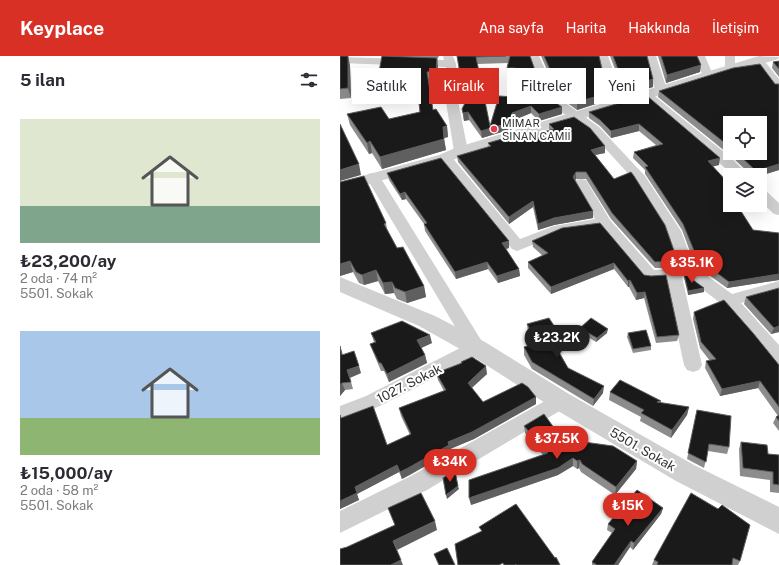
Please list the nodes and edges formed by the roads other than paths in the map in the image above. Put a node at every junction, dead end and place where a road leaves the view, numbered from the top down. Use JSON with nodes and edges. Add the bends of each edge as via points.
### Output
{"nodes":[{"id":1,"x":534,"y":56,"type":"edge"},
{"id":2,"x":603,"y":56,"type":"edge"},
{"id":3,"x":651,"y":56,"type":"edge"},
{"id":4,"x":700,"y":56,"type":"edge"},
{"id":5,"x":774,"y":56,"type":"edge"},
{"id":6,"x":340,"y":60,"type":"edge"},
{"id":7,"x":449,"y":60,"type":"edge"},
{"id":8,"x":758,"y":60,"type":"junction"},
{"id":9,"x":730,"y":62,"type":"edge"},
{"id":10,"x":607,"y":68,"type":"edge"},
{"id":11,"x":707,"y":75,"type":"junction"},
{"id":12,"x":779,"y":88,"type":"edge"},
{"id":13,"x":661,"y":90,"type":"junction"},
{"id":14,"x":649,"y":94,"type":"edge"},
{"id":15,"x":649,"y":97,"type":"edge"},
{"id":16,"x":618,"y":104,"type":"edge"},
{"id":17,"x":578,"y":116,"type":"junction"},
{"id":18,"x":461,"y":151,"type":"junction"},
{"id":19,"x":445,"y":158,"type":"junction"},
{"id":20,"x":734,"y":168,"type":"edge"},
{"id":21,"x":373,"y":177,"type":"junction"},
{"id":22,"x":581,"y":183,"type":"dead end"},
{"id":23,"x":340,"y":187,"type":"edge"},
{"id":24,"x":767,"y":200,"type":"edge"},
{"id":25,"x":779,"y":211,"type":"edge"},
{"id":26,"x":604,"y":222,"type":"junction"},
{"id":27,"x":680,"y":271,"type":"junction"},
{"id":28,"x":340,"y":284,"type":"edge"},
{"id":29,"x":779,"y":287,"type":"edge"},
{"id":30,"x":729,"y":301,"type":"junction"},
{"id":31,"x":477,"y":348,"type":"junction"},
{"id":32,"x":779,"y":357,"type":"edge"},
{"id":33,"x":693,"y":365,"type":"dead end"},
{"id":34,"x":561,"y":401,"type":"junction"},
{"id":35,"x":340,"y":414,"type":"edge"},
{"id":36,"x":779,"y":521,"type":"edge"},
{"id":37,"x":340,"y":523,"type":"edge"}],
"edges":[{"from":1,"to":17,"type":"street","via":[[544,80],[545,91],[557,103]]},
{"from":2,"to":10,"type":"street"},
{"from":3,"to":13,"type":"street"},
{"from":4,"to":11,"type":"street"},
{"from":5,"to":8,"type":"street"},
{"from":6,"to":7,"type":"street"},
{"from":7,"to":18,"type":"street","via":[[450,96]]},
{"from":8,"to":9,"type":"street"},
{"from":8,"to":12,"type":"street"},
{"from":9,"to":11,"type":"street"},
{"from":11,"to":13,"type":"street"},
{"from":13,"to":14,"type":"street"},
{"from":15,"to":20,"type":"street"},
{"from":16,"to":17,"type":"street"},
{"from":17,"to":18,"type":"street"},
{"from":17,"to":27,"type":"street","via":[[595,130],[640,179],[673,231]]},
{"from":18,"to":19,"type":"street"},
{"from":19,"to":21,"type":"street"},
{"from":19,"to":26,"type":"street","via":[[517,246],[560,228]]},
{"from":21,"to":23,"type":"street"},
{"from":21,"to":31,"type":"street"},
{"from":22,"to":26,"type":"street"},
{"from":24,"to":25,"type":"street"},
{"from":26,"to":27,"type":"street","via":[[650,276]]},
{"from":27,"to":30,"type":"street"},
{"from":27,"to":33,"type":"street"},
{"from":28,"to":31,"type":"street","name":"5501. Sokak","via":[[427,321]]},
{"from":29,"to":30,"type":"street"},
{"from":30,"to":32,"type":"street"},
{"from":31,"to":34,"type":"street","name":"5501. Sokak"},
{"from":31,"to":35,"type":"street","name":"1027. Sokak","via":[[373,401]]},
{"from":34,"to":36,"type":"street","name":"5501. Sokak","via":[[685,474]]},
{"from":34,"to":37,"type":"street","via":[[419,483]]}]}
